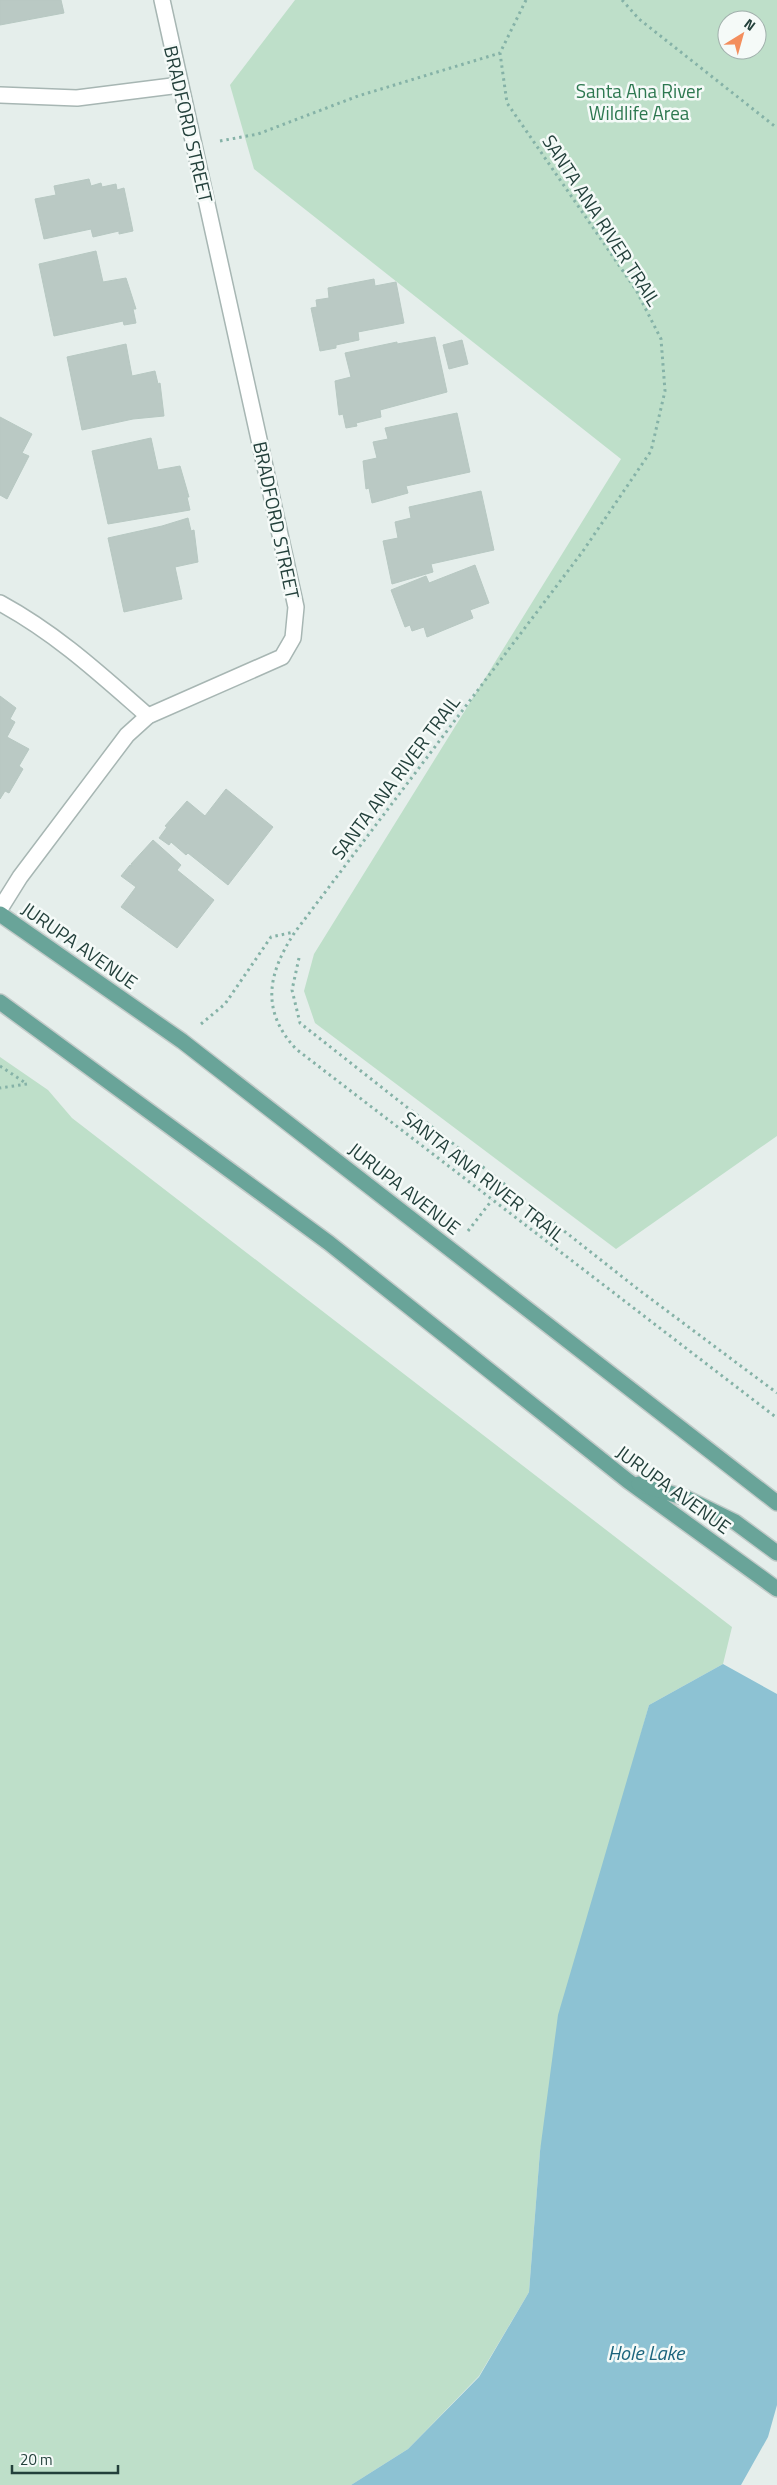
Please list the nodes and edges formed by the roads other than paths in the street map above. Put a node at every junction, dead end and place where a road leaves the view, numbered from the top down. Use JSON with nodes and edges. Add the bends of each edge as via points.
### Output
{"nodes":[{"id":1,"x":162,"y":0,"type":"edge"},
{"id":2,"x":180,"y":85,"type":"junction"},
{"id":3,"x":0,"y":95,"type":"edge"},
{"id":4,"x":0,"y":603,"type":"edge"},
{"id":5,"x":148,"y":716,"type":"junction"},
{"id":6,"x":0,"y":908,"type":"edge"},
{"id":7,"x":0,"y":914,"type":"edge"},
{"id":8,"x":0,"y":1002,"type":"edge"},
{"id":9,"x":628,"y":1481,"type":"junction"},
{"id":10,"x":777,"y":1504,"type":"edge"},
{"id":11,"x":777,"y":1552,"type":"edge"},
{"id":12,"x":777,"y":1589,"type":"edge"}],
"edges":[{"from":1,"to":2,"type":"street","name":"BRADFORD STREET"},
{"from":2,"to":3,"type":"street","via":[[77,98]]},
{"from":2,"to":5,"type":"street","name":"BRADFORD STREET","via":[[296,607],[293,638],[282,657]]},
{"from":4,"to":5,"type":"street","via":[[77,653]]},
{"from":5,"to":6,"type":"street","name":"BRADFORD STREET","via":[[127,735]]},
{"from":7,"to":10,"type":"main road","name":"JURUPA AVENUE","via":[[182,1040]]},
{"from":8,"to":9,"type":"main road","name":"JURUPA AVENUE","via":[[329,1243]]},
{"from":9,"to":11,"type":"main road","via":[[686,1498],[735,1522]]},
{"from":9,"to":12,"type":"main road","name":"JURUPA AVENUE"}]}
